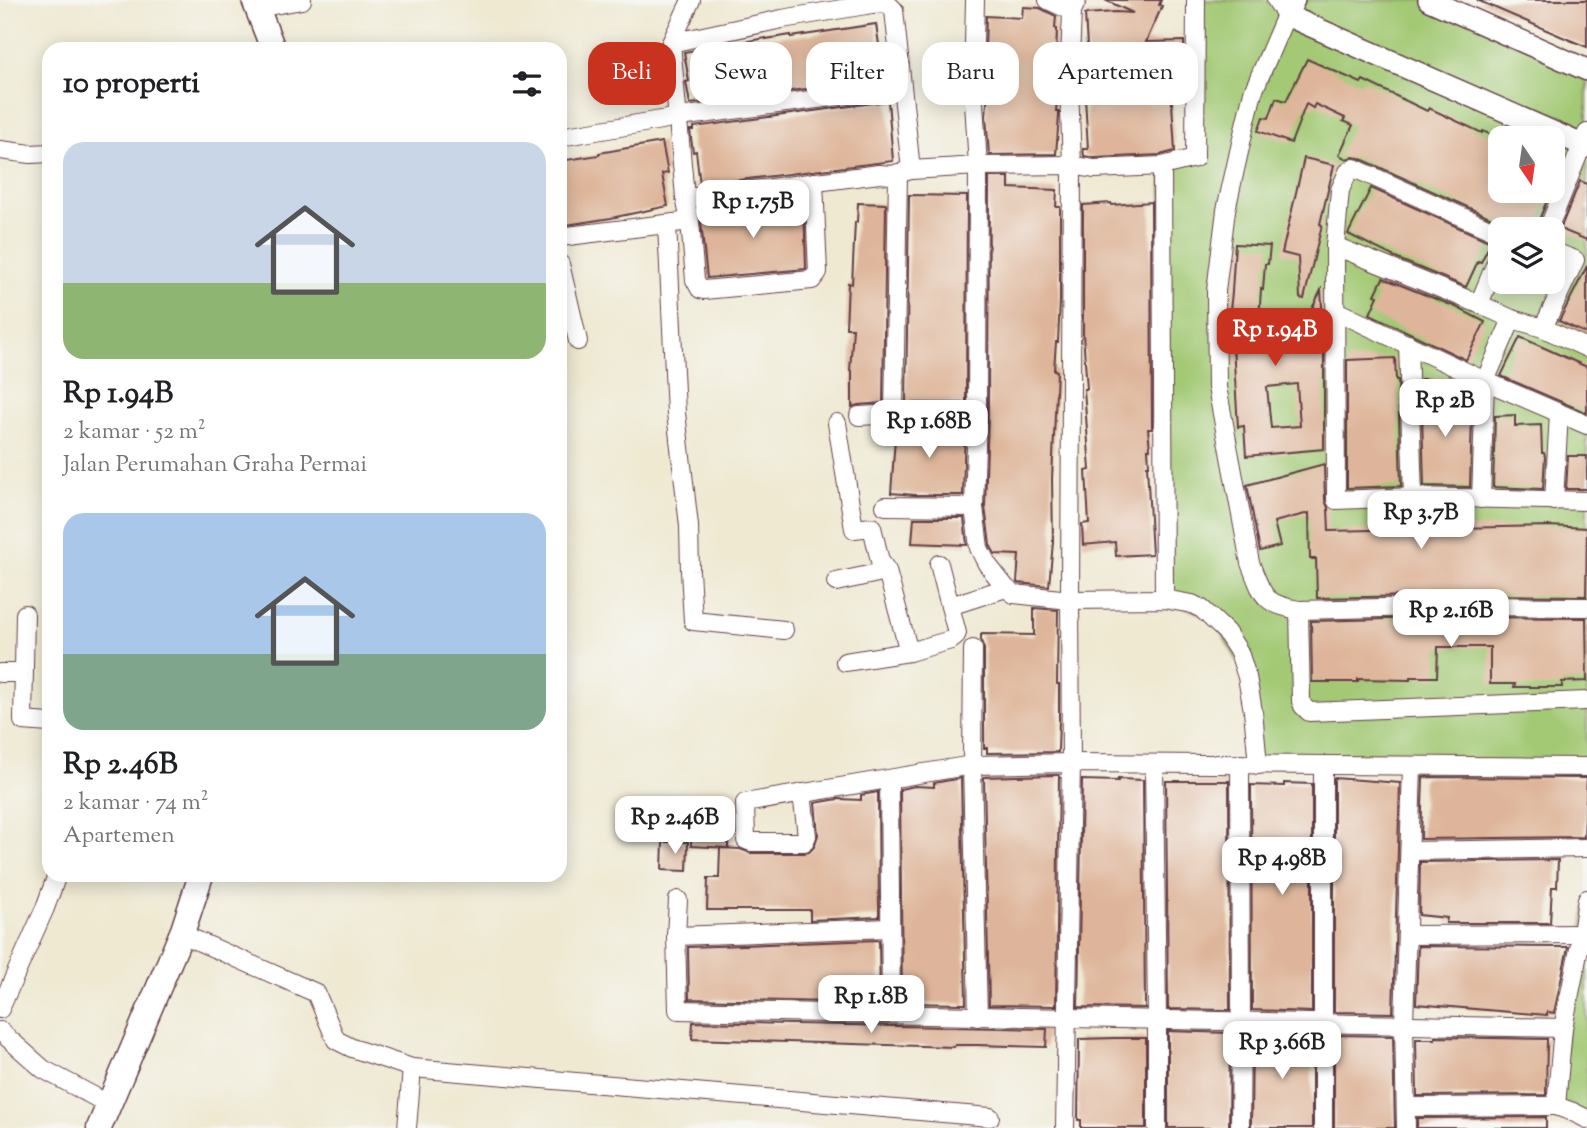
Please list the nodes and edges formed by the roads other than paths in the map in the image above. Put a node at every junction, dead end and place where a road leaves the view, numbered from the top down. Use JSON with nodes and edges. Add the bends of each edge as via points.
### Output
{"nodes":[{"id":1,"x":302,"y":0,"type":"edge"},
{"id":2,"x":691,"y":0,"type":"edge"},
{"id":3,"x":789,"y":0,"type":"edge"},
{"id":4,"x":975,"y":0,"type":"edge"},
{"id":5,"x":1048,"y":0,"type":"edge"},
{"id":6,"x":1196,"y":0,"type":"edge"},
{"id":7,"x":1429,"y":0,"type":"edge"},
{"id":8,"x":256,"y":4,"type":"edge"},
{"id":9,"x":1074,"y":5,"type":"edge"},
{"id":10,"x":1285,"y":5,"type":"edge"},
{"id":11,"x":782,"y":19,"type":"junction"},
{"id":12,"x":270,"y":42,"type":"edge"},
{"id":13,"x":671,"y":42,"type":"edge"},
{"id":14,"x":676,"y":42,"type":"edge"},
{"id":15,"x":897,"y":42,"type":"edge"},
{"id":16,"x":1587,"y":70,"type":"edge"},
{"id":17,"x":676,"y":89,"type":"edge"},
{"id":18,"x":806,"y":100,"type":"edge"},
{"id":19,"x":903,"y":105,"type":"edge"},
{"id":20,"x":679,"y":117,"type":"junction"},
{"id":21,"x":567,"y":136,"type":"edge"},
{"id":22,"x":1585,"y":142,"type":"edge"},
{"id":23,"x":0,"y":150,"type":"edge"},
{"id":24,"x":40,"y":154,"type":"edge"},
{"id":25,"x":1072,"y":165,"type":"junction"},
{"id":26,"x":978,"y":166,"type":"junction"},
{"id":27,"x":1162,"y":166,"type":"junction"},
{"id":28,"x":905,"y":171,"type":"junction"},
{"id":29,"x":814,"y":182,"type":"junction"},
{"id":30,"x":685,"y":197,"type":"junction"},
{"id":31,"x":1553,"y":217,"type":"edge"},
{"id":32,"x":690,"y":221,"type":"junction"},
{"id":33,"x":667,"y":224,"type":"junction"},
{"id":34,"x":1488,"y":229,"type":"edge"},
{"id":35,"x":567,"y":236,"type":"edge"},
{"id":36,"x":1335,"y":246,"type":"junction"},
{"id":37,"x":1581,"y":263,"type":"edge"},
{"id":38,"x":1488,"y":282,"type":"edge"},
{"id":39,"x":567,"y":294,"type":"edge"},
{"id":40,"x":1479,"y":304,"type":"junction"},
{"id":41,"x":1336,"y":311,"type":"junction"},
{"id":42,"x":1512,"y":319,"type":"junction"},
{"id":43,"x":1543,"y":328,"type":"junction"},
{"id":44,"x":578,"y":341,"type":"dead end"},
{"id":45,"x":1408,"y":344,"type":"junction"},
{"id":46,"x":1587,"y":348,"type":"edge"},
{"id":47,"x":1485,"y":381,"type":"junction"},
{"id":48,"x":894,"y":414,"type":"junction"},
{"id":49,"x":1559,"y":414,"type":"junction"},
{"id":50,"x":977,"y":415,"type":"junction"},
{"id":51,"x":859,"y":416,"type":"dead end"},
{"id":52,"x":837,"y":423,"type":"dead end"},
{"id":53,"x":1587,"y":425,"type":"edge"},
{"id":54,"x":1413,"y":497,"type":"junction"},
{"id":55,"x":1482,"y":499,"type":"junction"},
{"id":56,"x":1554,"y":501,"type":"junction"},
{"id":57,"x":1587,"y":501,"type":"edge"},
{"id":58,"x":885,"y":506,"type":"dead end"},
{"id":59,"x":974,"y":507,"type":"junction"},
{"id":60,"x":939,"y":565,"type":"dead end"},
{"id":61,"x":887,"y":571,"type":"junction"},
{"id":62,"x":835,"y":582,"type":"dead end"},
{"id":63,"x":1006,"y":588,"type":"junction"},
{"id":64,"x":1164,"y":599,"type":"junction"},
{"id":65,"x":1070,"y":600,"type":"junction"},
{"id":66,"x":950,"y":606,"type":"junction"},
{"id":67,"x":1587,"y":607,"type":"edge"},
{"id":68,"x":1299,"y":610,"type":"junction"},
{"id":69,"x":25,"y":614,"type":"dead end"},
{"id":70,"x":785,"y":630,"type":"dead end"},
{"id":71,"x":973,"y":649,"type":"dead end"},
{"id":72,"x":909,"y":652,"type":"junction"},
{"id":73,"x":845,"y":662,"type":"dead end"},
{"id":74,"x":0,"y":673,"type":"edge"},
{"id":75,"x":24,"y":673,"type":"junction"},
{"id":76,"x":1587,"y":701,"type":"edge"},
{"id":77,"x":42,"y":722,"type":"edge"},
{"id":78,"x":1070,"y":763,"type":"junction"},
{"id":79,"x":1154,"y":764,"type":"junction"},
{"id":80,"x":972,"y":765,"type":"junction"},
{"id":81,"x":1249,"y":765,"type":"junction"},
{"id":82,"x":1323,"y":765,"type":"junction"},
{"id":83,"x":1412,"y":766,"type":"junction"},
{"id":84,"x":1587,"y":767,"type":"edge"},
{"id":85,"x":889,"y":780,"type":"junction"},
{"id":86,"x":802,"y":793,"type":"dead end"},
{"id":87,"x":1587,"y":848,"type":"edge"},
{"id":88,"x":1410,"y":851,"type":"junction"},
{"id":89,"x":54,"y":882,"type":"edge"},
{"id":90,"x":199,"y":882,"type":"edge"},
{"id":91,"x":1587,"y":899,"type":"edge"},
{"id":92,"x":678,"y":900,"type":"dead end"},
{"id":93,"x":890,"y":928,"type":"junction"},
{"id":94,"x":181,"y":934,"type":"junction"},
{"id":95,"x":1582,"y":934,"type":"junction"},
{"id":96,"x":1407,"y":935,"type":"junction"},
{"id":97,"x":676,"y":936,"type":"junction"},
{"id":98,"x":0,"y":1009,"type":"edge"},
{"id":99,"x":891,"y":1014,"type":"junction"},
{"id":100,"x":978,"y":1017,"type":"junction"},
{"id":101,"x":1066,"y":1017,"type":"junction"},
{"id":102,"x":1157,"y":1019,"type":"junction"},
{"id":103,"x":1241,"y":1021,"type":"junction"},
{"id":104,"x":1324,"y":1023,"type":"junction"},
{"id":105,"x":1404,"y":1024,"type":"junction"},
{"id":106,"x":1563,"y":1028,"type":"junction"},
{"id":107,"x":0,"y":1031,"type":"edge"},
{"id":108,"x":412,"y":1068,"type":"junction"},
{"id":109,"x":108,"y":1104,"type":"junction"},
{"id":110,"x":1556,"y":1106,"type":"junction"},
{"id":111,"x":1406,"y":1107,"type":"junction"},
{"id":112,"x":990,"y":1117,"type":"dead end"},
{"id":113,"x":1587,"y":1119,"type":"edge"},
{"id":114,"x":99,"y":1128,"type":"edge"},
{"id":115,"x":407,"y":1128,"type":"edge"},
{"id":116,"x":1065,"y":1128,"type":"edge"},
{"id":117,"x":1157,"y":1128,"type":"edge"},
{"id":118,"x":1240,"y":1128,"type":"edge"},
{"id":119,"x":1323,"y":1128,"type":"edge"},
{"id":120,"x":1406,"y":1128,"type":"edge"}],
"edges":[{"from":1,"to":8,"type":"street"},
{"from":2,"to":13,"type":"street"},
{"from":3,"to":11,"type":"street"},
{"from":4,"to":26,"type":"street","via":[[973,87]]},
{"from":5,"to":9,"type":"street"},
{"from":6,"to":27,"type":"street","via":[[1195,158]]},
{"from":7,"to":16,"type":"street"},
{"from":8,"to":12,"type":"main road"},
{"from":9,"to":25,"type":"street","via":[[1069,85]]},
{"from":10,"to":22,"type":"street"},
{"from":10,"to":68,"type":"street","via":[[1254,92],[1227,210],[1216,292],[1217,387],[1250,563],[1265,596],[1274,604]]},
{"from":11,"to":14,"type":"street"},
{"from":11,"to":15,"type":"street","via":[[887,4],[894,9]]},
{"from":17,"to":20,"type":"street"},
{"from":18,"to":20,"type":"street"},
{"from":19,"to":28,"type":"street"},
{"from":20,"to":21,"type":"street"},
{"from":20,"to":30,"type":"street"},
{"from":22,"to":31,"type":"street"},
{"from":23,"to":24,"type":"street"},
{"from":25,"to":26,"type":"street"},
{"from":25,"to":27,"type":"street","via":[[1094,169]]},
{"from":25,"to":65,"type":"street"},
{"from":26,"to":28,"type":"street"},
{"from":26,"to":50,"type":"street"},
{"from":27,"to":64,"type":"street"},
{"from":28,"to":29,"type":"street"},
{"from":28,"to":48,"type":"street"},
{"from":29,"to":30,"type":"street"},
{"from":29,"to":32,"type":"street","via":[[818,268],[812,280],[700,289],[695,280]]},
{"from":30,"to":32,"type":"street"},
{"from":32,"to":33,"type":"street"},
{"from":33,"to":35,"type":"street"},
{"from":33,"to":70,"type":"street","via":[[693,621]]},
{"from":34,"to":36,"type":"street","via":[[1354,168],[1339,190]]},
{"from":36,"to":40,"type":"street"},
{"from":36,"to":41,"type":"street"},
{"from":37,"to":43,"type":"street"},
{"from":38,"to":40,"type":"street"},
{"from":39,"to":44,"type":"street"},
{"from":40,"to":42,"type":"street"},
{"from":41,"to":45,"type":"street"},
{"from":41,"to":54,"type":"street","via":[[1336,500]]},
{"from":42,"to":43,"type":"street"},
{"from":42,"to":47,"type":"street"},
{"from":43,"to":46,"type":"street"},
{"from":45,"to":47,"type":"street"},
{"from":45,"to":54,"type":"street"},
{"from":47,"to":49,"type":"street"},
{"from":47,"to":55,"type":"street"},
{"from":48,"to":50,"type":"street"},
{"from":48,"to":51,"type":"street"},
{"from":49,"to":53,"type":"street"},
{"from":49,"to":56,"type":"street"},
{"from":50,"to":59,"type":"street"},
{"from":52,"to":61,"type":"street","via":[[854,528],[872,527]]},
{"from":54,"to":55,"type":"street"},
{"from":55,"to":56,"type":"street"},
{"from":56,"to":57,"type":"street"},
{"from":58,"to":59,"type":"street"},
{"from":59,"to":63,"type":"street","via":[[979,548]]},
{"from":60,"to":66,"type":"street"},
{"from":61,"to":62,"type":"street"},
{"from":61,"to":72,"type":"street"},
{"from":63,"to":65,"type":"street","via":[[1014,594]]},
{"from":63,"to":66,"type":"street"},
{"from":64,"to":65,"type":"street"},
{"from":64,"to":81,"type":"street","via":[[1202,610],[1239,652],[1251,699]]},
{"from":65,"to":78,"type":"street"},
{"from":66,"to":72,"type":"street","via":[[955,637]]},
{"from":67,"to":68,"type":"street"},
{"from":68,"to":76,"type":"street","via":[[1301,701],[1309,712]]},
{"from":69,"to":75,"type":"street"},
{"from":71,"to":80,"type":"street"},
{"from":72,"to":73,"type":"street"},
{"from":74,"to":75,"type":"street"},
{"from":75,"to":77,"type":"street","via":[[23,721]]},
{"from":78,"to":79,"type":"street"},
{"from":78,"to":80,"type":"street"},
{"from":78,"to":101,"type":"street"},
{"from":79,"to":81,"type":"street"},
{"from":79,"to":102,"type":"street"},
{"from":80,"to":85,"type":"street"},
{"from":80,"to":100,"type":"street"},
{"from":81,"to":82,"type":"street"},
{"from":81,"to":103,"type":"street"},
{"from":82,"to":83,"type":"street"},
{"from":82,"to":104,"type":"street"},
{"from":83,"to":84,"type":"street"},
{"from":83,"to":88,"type":"street"},
{"from":85,"to":86,"type":"street"},
{"from":85,"to":93,"type":"street"},
{"from":87,"to":88,"type":"street"},
{"from":88,"to":96,"type":"street"},
{"from":89,"to":98,"type":"street"},
{"from":90,"to":94,"type":"main road"},
{"from":91,"to":95,"type":"street"},
{"from":92,"to":97,"type":"street"},
{"from":93,"to":97,"type":"street"},
{"from":93,"to":99,"type":"street"},
{"from":94,"to":108,"type":"street","via":[[316,993],[336,1040]]},
{"from":94,"to":109,"type":"main road"},
{"from":95,"to":96,"type":"street"},
{"from":95,"to":106,"type":"street"},
{"from":96,"to":105,"type":"street"},
{"from":97,"to":99,"type":"street","via":[[678,1010]]},
{"from":99,"to":100,"type":"street"},
{"from":100,"to":101,"type":"street"},
{"from":101,"to":102,"type":"street"},
{"from":101,"to":116,"type":"street"},
{"from":102,"to":103,"type":"street"},
{"from":102,"to":117,"type":"street"},
{"from":103,"to":104,"type":"street"},
{"from":103,"to":118,"type":"street"},
{"from":104,"to":105,"type":"street"},
{"from":104,"to":119,"type":"street"},
{"from":105,"to":106,"type":"street"},
{"from":105,"to":111,"type":"street"},
{"from":106,"to":110,"type":"street"},
{"from":107,"to":109,"type":"street","via":[[43,1069]]},
{"from":108,"to":112,"type":"street"},
{"from":108,"to":115,"type":"street"},
{"from":109,"to":114,"type":"main road"},
{"from":110,"to":111,"type":"street"},
{"from":110,"to":113,"type":"street"},
{"from":111,"to":120,"type":"street"}]}
